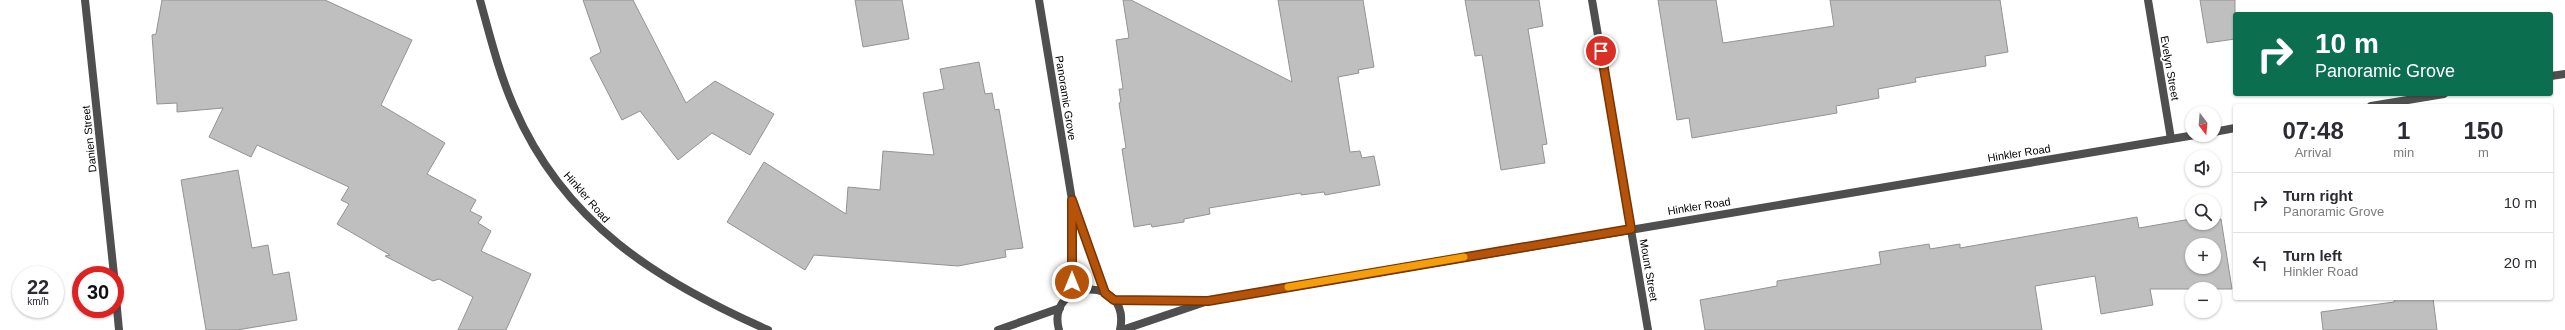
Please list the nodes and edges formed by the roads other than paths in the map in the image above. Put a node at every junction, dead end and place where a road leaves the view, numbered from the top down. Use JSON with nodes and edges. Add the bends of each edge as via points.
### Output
{"nodes":[{"id":1,"x":85,"y":0,"type":"edge"},
{"id":2,"x":480,"y":0,"type":"edge"},
{"id":3,"x":1039,"y":0,"type":"edge"},
{"id":4,"x":1592,"y":0,"type":"edge"},
{"id":5,"x":2148,"y":0,"type":"edge"},
{"id":6,"x":2565,"y":74,"type":"edge"},
{"id":7,"x":2553,"y":76,"type":"edge"},
{"id":8,"x":2432,"y":96,"type":"edge"},
{"id":9,"x":2383,"y":104,"type":"edge"},
{"id":10,"x":2233,"y":128,"type":"edge"},
{"id":11,"x":2221,"y":131,"type":"edge"},
{"id":12,"x":2185,"y":137,"type":"edge"},
{"id":13,"x":2171,"y":139,"type":"junction"},
{"id":14,"x":1072,"y":200,"type":"junction"},
{"id":15,"x":1631,"y":229,"type":"junction"},
{"id":16,"x":113,"y":266,"type":"edge"},
{"id":17,"x":1105,"y":293,"type":"junction"},
{"id":18,"x":1072,"y":294,"type":"junction"},
{"id":19,"x":1114,"y":300,"type":"junction"},
{"id":20,"x":1208,"y":301,"type":"junction"},
{"id":21,"x":1060,"y":308,"type":"junction"},
{"id":22,"x":118,"y":318,"type":"edge"},
{"id":23,"x":119,"y":330,"type":"edge"},
{"id":24,"x":768,"y":330,"type":"edge"},
{"id":25,"x":998,"y":330,"type":"edge"},
{"id":26,"x":1059,"y":330,"type":"edge"},
{"id":27,"x":1121,"y":330,"type":"edge"},
{"id":28,"x":1648,"y":330,"type":"edge"}],
"edges":[{"from":1,"to":16,"type":"street","name":"Danien Street"},
{"from":2,"to":24,"type":"street","name":"Hinkler Road","via":[[514,107],[541,160],[598,228],[636,259],[716,306]]},
{"from":3,"to":14,"type":"street","name":"Panoramic Grove"},
{"from":4,"to":15,"type":"street","name":"Mount Street"},
{"from":5,"to":13,"type":"street","name":"Evelyn Street"},
{"from":6,"to":7,"type":"street"},
{"from":8,"to":9,"type":"street"},
{"from":10,"to":11,"type":"street"},
{"from":12,"to":13,"type":"street","name":"Hinkler Road"},
{"from":13,"to":15,"type":"street","name":"Hinkler Road"},
{"from":14,"to":17,"type":"street","name":"Panoramic Grove"},
{"from":14,"to":18,"type":"street","name":"Panoramic Grove"},
{"from":15,"to":20,"type":"street","name":"Hinkler Road"},
{"from":15,"to":28,"type":"street","name":"Mount Street"},
{"from":17,"to":18,"type":"street","via":[[1088,289]]},
{"from":17,"to":19,"type":"street"},
{"from":18,"to":21,"type":"street"},
{"from":19,"to":20,"type":"street","name":"Hinkler Road"},
{"from":19,"to":27,"type":"street","via":[[1121,315]]},
{"from":20,"to":27,"type":"street","name":"Hinkler Road"},
{"from":21,"to":25,"type":"street"},
{"from":21,"to":26,"type":"street"},
{"from":22,"to":23,"type":"street"}]}
